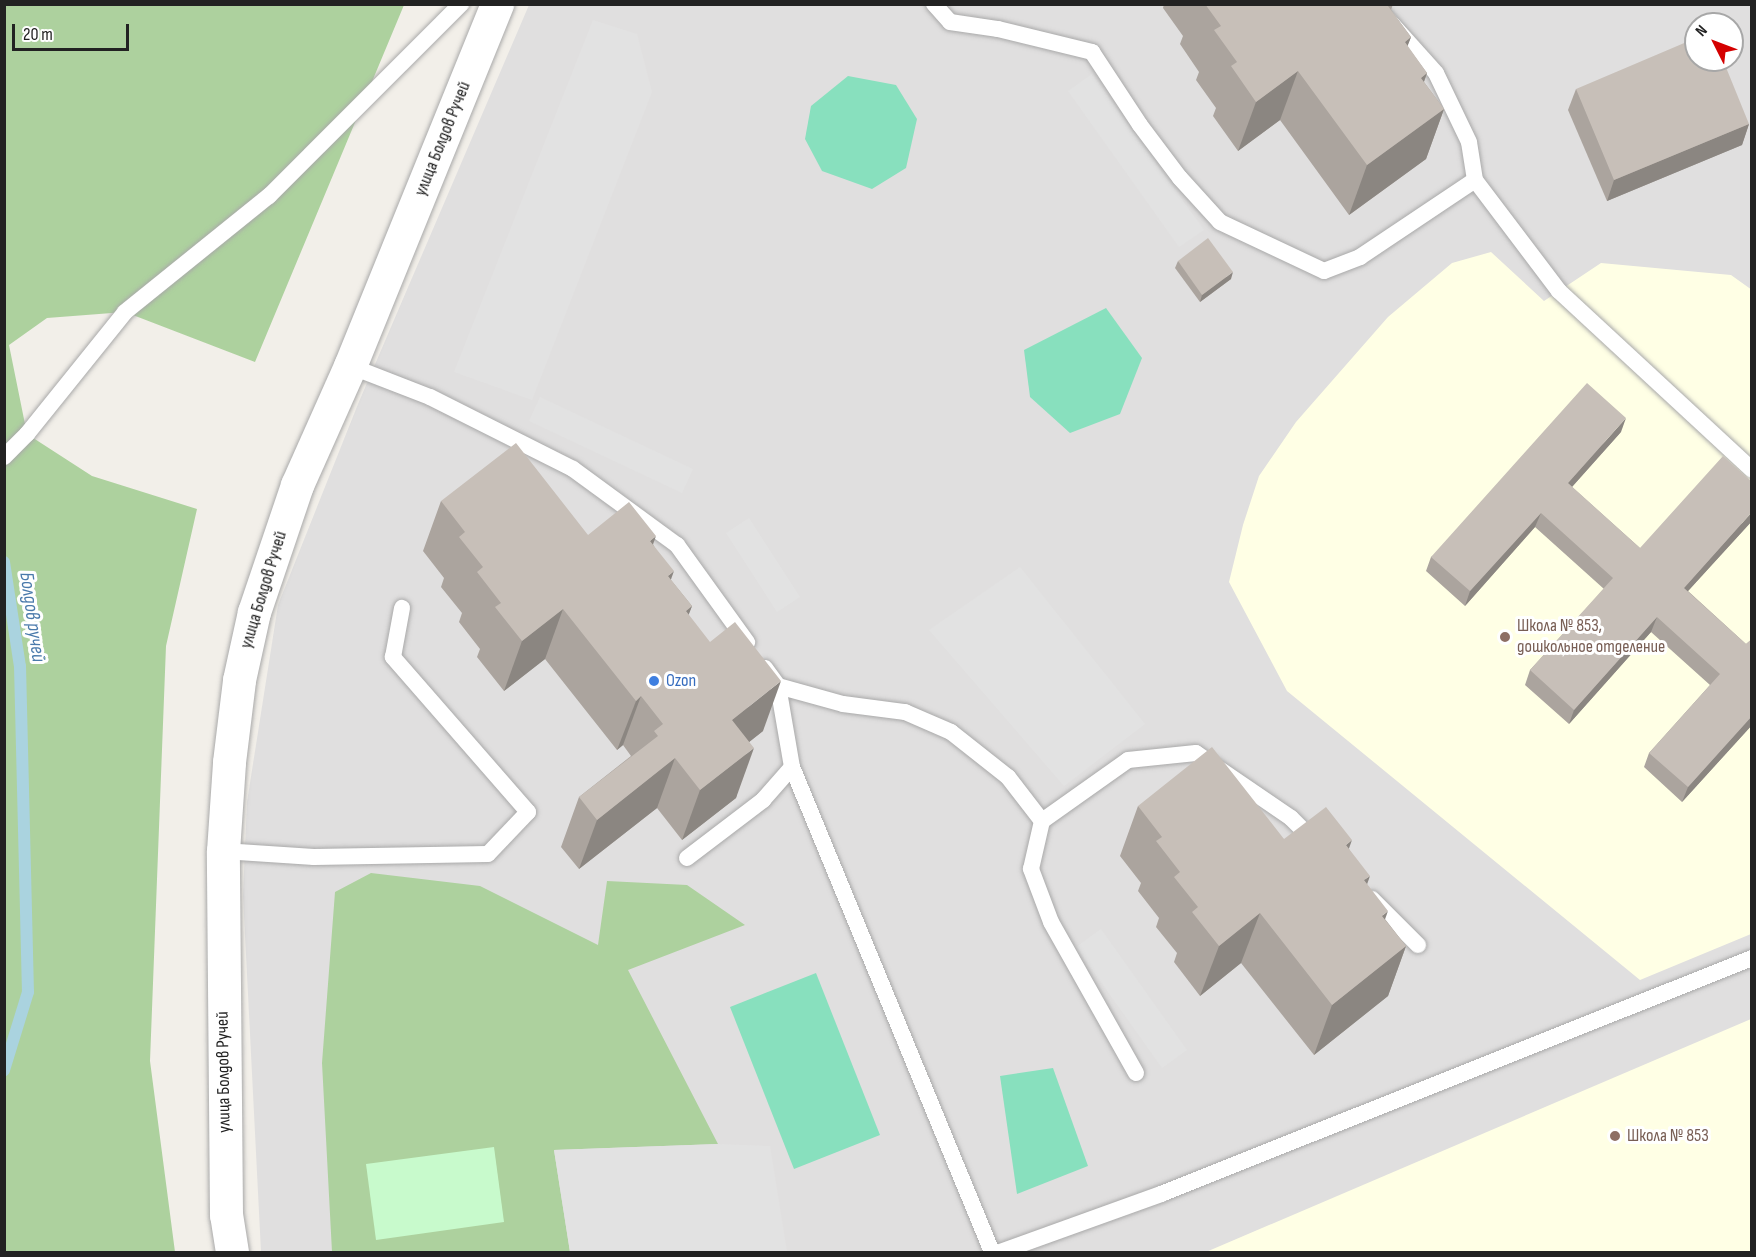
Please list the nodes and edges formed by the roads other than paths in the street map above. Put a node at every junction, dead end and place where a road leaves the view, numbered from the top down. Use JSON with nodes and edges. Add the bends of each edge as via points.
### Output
{"nodes":[{"id":1,"x":461,"y":4,"type":"edge"},
{"id":2,"x":497,"y":4,"type":"edge"},
{"id":3,"x":934,"y":4,"type":"edge"},
{"id":4,"x":1374,"y":4,"type":"edge"},
{"id":5,"x":1475,"y":180,"type":"junction"},
{"id":6,"x":350,"y":366,"type":"junction"},
{"id":7,"x":4,"y":457,"type":"edge"},
{"id":8,"x":1752,"y":470,"type":"edge"},
{"id":9,"x":402,"y":608,"type":"dead end"},
{"id":10,"x":778,"y":686,"type":"junction"},
{"id":11,"x":792,"y":767,"type":"junction"},
{"id":12,"x":1042,"y":820,"type":"junction"},
{"id":13,"x":224,"y":852,"type":"junction"},
{"id":14,"x":687,"y":858,"type":"dead end"},
{"id":15,"x":1330,"y":858,"type":"edge"},
{"id":16,"x":1362,"y":889,"type":"edge"},
{"id":17,"x":1418,"y":945,"type":"dead end"},
{"id":18,"x":1752,"y":958,"type":"edge"},
{"id":19,"x":1136,"y":1073,"type":"dead end"},
{"id":20,"x":232,"y":1252,"type":"edge"},
{"id":21,"x":992,"y":1252,"type":"edge"},
{"id":22,"x":1000,"y":1252,"type":"edge"}],
"edges":[{"from":1,"to":7,"type":"lane","via":[[269,196],[125,312]]},
{"from":2,"to":6,"type":"street","name":"улица Болдов Ручей"},
{"from":3,"to":5,"type":"lane","via":[[950,22],[998,29],[1092,52],[1140,125],[1220,222],[1324,271],[1360,257]]},
{"from":4,"to":5,"type":"lane","via":[[1436,73],[1469,142]]},
{"from":5,"to":8,"type":"lane","via":[[1559,291]]},
{"from":6,"to":10,"type":"lane","via":[[430,397],[573,469],[677,545]]},
{"from":6,"to":13,"type":"street","name":"улица Болдов Ручей","via":[[297,485],[254,612],[238,691]]},
{"from":9,"to":13,"type":"lane","via":[[393,657],[528,812],[488,854],[314,857]]},
{"from":10,"to":11,"type":"lane"},
{"from":10,"to":12,"type":"lane","via":[[843,704],[905,712],[951,732],[1008,777]]},
{"from":11,"to":14,"type":"lane","via":[[763,800]]},
{"from":11,"to":21,"type":"lane"},
{"from":12,"to":15,"type":"lane","via":[[1128,760],[1196,753],[1291,818]]},
{"from":12,"to":19,"type":"lane","via":[[1031,869],[1047,912]]},
{"from":13,"to":20,"type":"street","name":"улица Болдов Ручей","via":[[226,1204]]},
{"from":16,"to":17,"type":"lane"},
{"from":18,"to":22,"type":"lane","via":[[1161,1194]]}]}
